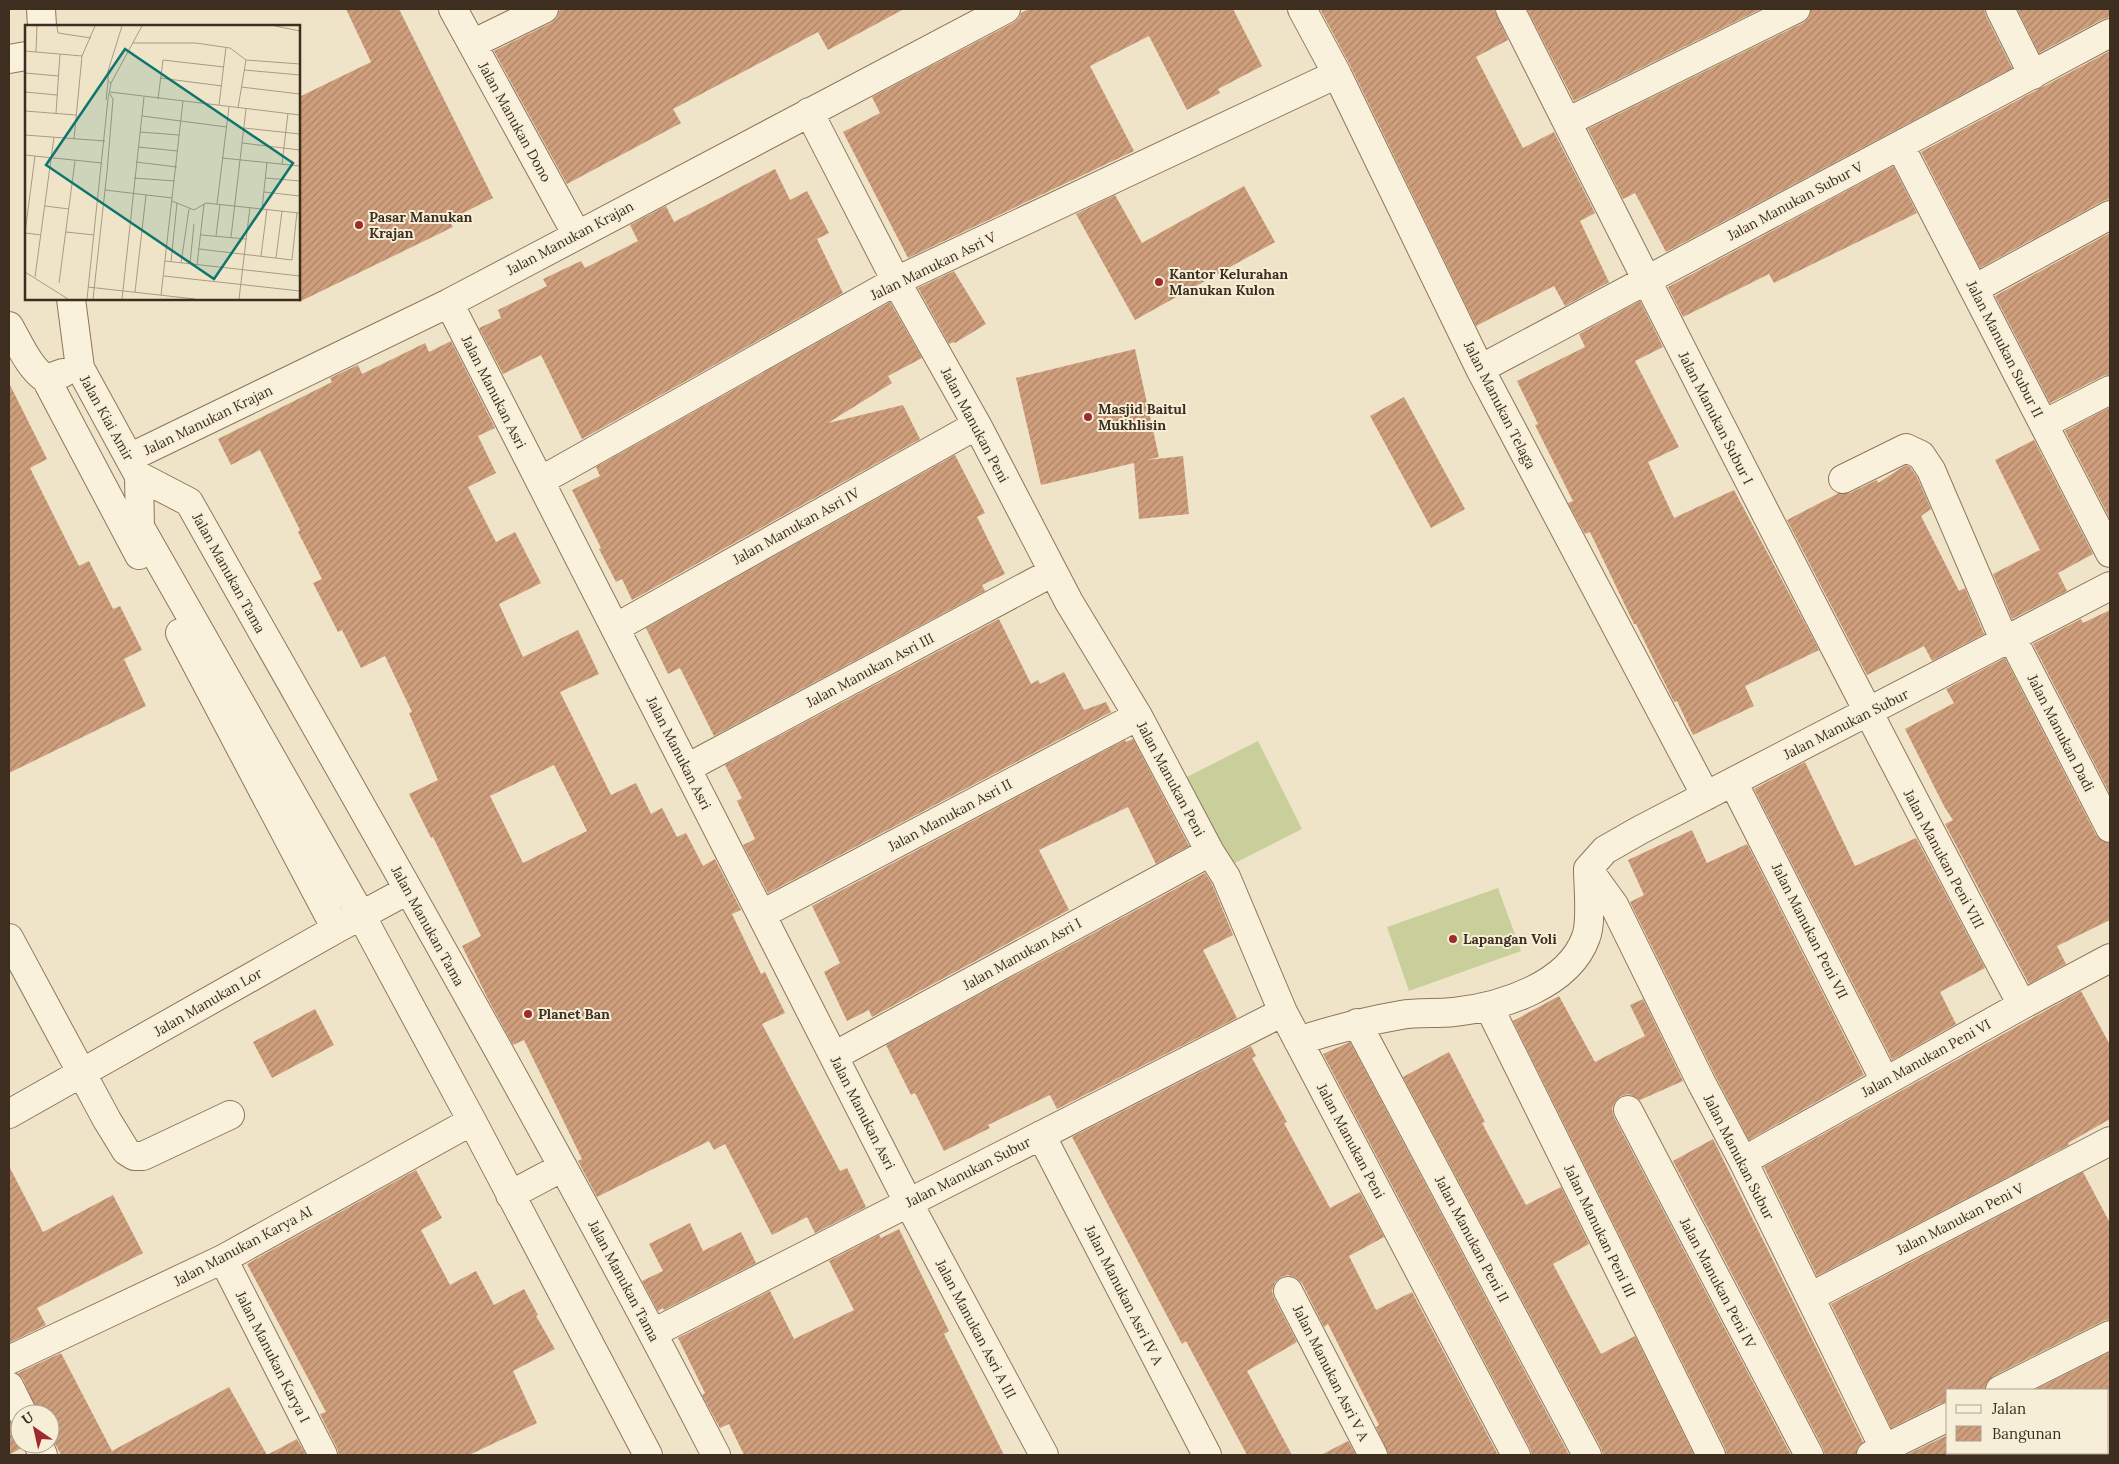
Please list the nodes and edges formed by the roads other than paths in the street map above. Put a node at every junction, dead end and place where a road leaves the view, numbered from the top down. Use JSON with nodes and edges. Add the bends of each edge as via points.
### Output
{"nodes":[{"id":1,"x":41,"y":9,"type":"edge"},
{"id":2,"x":454,"y":9,"type":"edge"},
{"id":3,"x":544,"y":9,"type":"edge"},
{"id":4,"x":1006,"y":9,"type":"edge"},
{"id":5,"x":1302,"y":9,"type":"edge"},
{"id":6,"x":1510,"y":9,"type":"edge"},
{"id":7,"x":1796,"y":9,"type":"edge"},
{"id":8,"x":2000,"y":9,"type":"edge"},
{"id":9,"x":42,"y":25,"type":"edge"},
{"id":10,"x":2110,"y":34,"type":"edge"},
{"id":11,"x":472,"y":44,"type":"junction"},
{"id":12,"x":25,"y":56,"type":"edge"},
{"id":13,"x":9,"y":59,"type":"edge"},
{"id":14,"x":1337,"y":74,"type":"junction"},
{"id":15,"x":2033,"y":74,"type":"junction"},
{"id":16,"x":809,"y":112,"type":"junction"},
{"id":17,"x":1567,"y":122,"type":"junction"},
{"id":18,"x":1900,"y":146,"type":"junction"},
{"id":19,"x":2110,"y":215,"type":"edge"},
{"id":20,"x":577,"y":234,"type":"junction"},
{"id":21,"x":896,"y":281,"type":"junction"},
{"id":22,"x":1646,"y":282,"type":"junction"},
{"id":23,"x":1974,"y":289,"type":"junction"},
{"id":24,"x":71,"y":300,"type":"edge"},
{"id":25,"x":448,"y":303,"type":"junction"},
{"id":26,"x":9,"y":326,"type":"edge"},
{"id":27,"x":80,"y":368,"type":"junction"},
{"id":28,"x":1480,"y":369,"type":"junction"},
{"id":29,"x":46,"y":379,"type":"junction"},
{"id":30,"x":2110,"y":390,"type":"edge"},
{"id":31,"x":2044,"y":424,"type":"junction"},
{"id":32,"x":976,"y":425,"type":"junction"},
{"id":33,"x":134,"y":467,"type":"junction"},
{"id":34,"x":1843,"y":479,"type":"dead end"},
{"id":35,"x":540,"y":481,"type":"junction"},
{"id":36,"x":2110,"y":553,"type":"edge"},
{"id":37,"x":1053,"y":572,"type":"junction"},
{"id":38,"x":2110,"y":586,"type":"edge"},
{"id":39,"x":615,"y":628,"type":"junction"},
{"id":40,"x":2009,"y":640,"type":"junction"},
{"id":41,"x":1868,"y":713,"type":"junction"},
{"id":42,"x":1138,"y":716,"type":"junction"},
{"id":43,"x":687,"y":768,"type":"junction"},
{"id":44,"x":1733,"y":782,"type":"junction"},
{"id":45,"x":1706,"y":796,"type":"junction"},
{"id":46,"x":2110,"y":828,"type":"edge"},
{"id":47,"x":1210,"y":852,"type":"junction"},
{"id":48,"x":1588,"y":869,"type":"junction"},
{"id":49,"x":408,"y":890,"type":"junction"},
{"id":50,"x":762,"y":914,"type":"junction"},
{"id":51,"x":361,"y":915,"type":"junction"},
{"id":52,"x":336,"y":929,"type":"junction"},
{"id":53,"x":9,"y":938,"type":"edge"},
{"id":54,"x":2110,"y":958,"type":"edge"},
{"id":55,"x":2022,"y":1004,"type":"junction"},
{"id":56,"x":1489,"y":1007,"type":"junction"},
{"id":57,"x":1283,"y":1012,"type":"junction"},
{"id":58,"x":1357,"y":1023,"type":"junction"},
{"id":59,"x":1298,"y":1041,"type":"junction"},
{"id":60,"x":834,"y":1056,"type":"junction"},
{"id":61,"x":82,"y":1073,"type":"junction"},
{"id":62,"x":1886,"y":1081,"type":"junction"},
{"id":63,"x":1628,"y":1110,"type":"dead end"},
{"id":64,"x":9,"y":1114,"type":"edge"},
{"id":65,"x":230,"y":1115,"type":"dead end"},
{"id":66,"x":472,"y":1121,"type":"junction"},
{"id":67,"x":1041,"y":1134,"type":"junction"},
{"id":68,"x":2110,"y":1141,"type":"edge"},
{"id":69,"x":1743,"y":1161,"type":"junction"},
{"id":70,"x":563,"y":1167,"type":"junction"},
{"id":71,"x":510,"y":1195,"type":"junction"},
{"id":72,"x":908,"y":1202,"type":"junction"},
{"id":73,"x":223,"y":1259,"type":"junction"},
{"id":74,"x":1288,"y":1291,"type":"dead end"},
{"id":75,"x":1810,"y":1297,"type":"junction"},
{"id":76,"x":652,"y":1333,"type":"junction"},
{"id":77,"x":2110,"y":1335,"type":"edge"},
{"id":78,"x":9,"y":1360,"type":"edge"},
{"id":79,"x":9,"y":1386,"type":"edge"},
{"id":80,"x":2002,"y":1389,"type":"edge"},
{"id":81,"x":18,"y":1404,"type":"edge"},
{"id":82,"x":1946,"y":1417,"type":"edge"},
{"id":83,"x":1878,"y":1452,"type":"edge"},
{"id":84,"x":323,"y":1455,"type":"edge"},
{"id":85,"x":648,"y":1455,"type":"edge"},
{"id":86,"x":716,"y":1455,"type":"edge"},
{"id":87,"x":1044,"y":1455,"type":"edge"},
{"id":88,"x":1207,"y":1455,"type":"edge"},
{"id":89,"x":1373,"y":1455,"type":"edge"},
{"id":90,"x":1516,"y":1455,"type":"edge"},
{"id":91,"x":1587,"y":1455,"type":"edge"},
{"id":92,"x":1711,"y":1455,"type":"edge"},
{"id":93,"x":1809,"y":1455,"type":"edge"}],
"edges":[{"from":1,"to":9,"type":"street"},
{"from":2,"to":11,"type":"street","name":"Jalan Manukan Dono"},
{"from":3,"to":11,"type":"street"},
{"from":4,"to":16,"type":"street","name":"Jalan Manukan Krajan"},
{"from":5,"to":14,"type":"street","name":"Jalan Manukan Telaga"},
{"from":6,"to":17,"type":"street","name":"Jalan Manukan Subur I"},
{"from":7,"to":17,"type":"street"},
{"from":8,"to":15,"type":"street"},
{"from":10,"to":15,"type":"street","name":"Jalan Manukan Subur V"},
{"from":11,"to":20,"type":"street","name":"Jalan Manukan Dono"},
{"from":12,"to":13,"type":"street"},
{"from":14,"to":21,"type":"street","name":"Jalan Manukan Asri V"},
{"from":14,"to":28,"type":"street","name":"Jalan Manukan Telaga"},
{"from":15,"to":18,"type":"street","name":"Jalan Manukan Subur V"},
{"from":16,"to":20,"type":"street","name":"Jalan Manukan Krajan"},
{"from":16,"to":21,"type":"street","name":"Jalan Manukan Peni"},
{"from":17,"to":22,"type":"street","name":"Jalan Manukan Subur I"},
{"from":18,"to":22,"type":"street","name":"Jalan Manukan Subur V"},
{"from":18,"to":23,"type":"street","name":"Jalan Manukan Subur II"},
{"from":19,"to":23,"type":"street"},
{"from":20,"to":25,"type":"street","name":"Jalan Manukan Krajan"},
{"from":21,"to":32,"type":"street","name":"Jalan Manukan Peni"},
{"from":21,"to":35,"type":"street","name":"Jalan Manukan Asri V"},
{"from":22,"to":28,"type":"street","name":"Jalan Manukan Subur V"},
{"from":22,"to":41,"type":"street","name":"Jalan Manukan Subur I"},
{"from":23,"to":31,"type":"street","name":"Jalan Manukan Subur II"},
{"from":24,"to":27,"type":"street","name":"Jalan Kiai Amir"},
{"from":25,"to":33,"type":"street","name":"Jalan Manukan Krajan"},
{"from":25,"to":35,"type":"street","name":"Jalan Manukan Asri"},
{"from":26,"to":29,"type":"street","via":[[33,367]]},
{"from":27,"to":29,"type":"street"},
{"from":27,"to":33,"type":"street","name":"Jalan Kiai Amir"},
{"from":28,"to":45,"type":"street","name":"Jalan Manukan Telaga"},
{"from":29,"to":52,"type":"street"},
{"from":30,"to":31,"type":"street"},
{"from":31,"to":36,"type":"street","name":"Jalan Manukan Subur II"},
{"from":32,"to":37,"type":"street","name":"Jalan Manukan Peni"},
{"from":32,"to":39,"type":"street","name":"Jalan Manukan Asri IV"},
{"from":33,"to":49,"type":"street","name":"Jalan Manukan Tama","via":[[189,502]]},
{"from":33,"to":51,"type":"street","via":[[140,527]]},
{"from":34,"to":40,"type":"street","name":"Jalan Manukan Dadi","via":[[1906,448],[1921,455],[1931,470]]},
{"from":35,"to":39,"type":"street","name":"Jalan Manukan Asri"},
{"from":37,"to":42,"type":"street","name":"Jalan Manukan Peni"},
{"from":37,"to":43,"type":"street","name":"Jalan Manukan Asri III"},
{"from":38,"to":40,"type":"street","name":"Jalan Manukan Subur"},
{"from":39,"to":43,"type":"street","name":"Jalan Manukan Asri"},
{"from":40,"to":41,"type":"street","name":"Jalan Manukan Subur"},
{"from":40,"to":46,"type":"street","name":"Jalan Manukan Dadi"},
{"from":41,"to":44,"type":"street","name":"Jalan Manukan Subur"},
{"from":41,"to":55,"type":"street","name":"Jalan Manukan Peni VIII"},
{"from":42,"to":47,"type":"street","name":"Jalan Manukan Peni"},
{"from":42,"to":50,"type":"street","name":"Jalan Manukan Asri II"},
{"from":43,"to":50,"type":"street","name":"Jalan Manukan Asri"},
{"from":44,"to":45,"type":"street","name":"Jalan Manukan Subur"},
{"from":44,"to":62,"type":"street","name":"Jalan Manukan Peni VII"},
{"from":45,"to":48,"type":"street","name":"Jalan Manukan Subur","via":[[1605,850]]},
{"from":47,"to":57,"type":"street","name":"Jalan Manukan Peni","via":[[1239,904]]},
{"from":47,"to":60,"type":"street","name":"Jalan Manukan Asri I"},
{"from":48,"to":56,"type":"street","via":[[1587,937],[1572,960],[1544,985]]},
{"from":48,"to":69,"type":"street","name":"Jalan Manukan Subur","via":[[1614,905]]},
{"from":49,"to":51,"type":"street","name":"Jalan Manukan Lor"},
{"from":49,"to":70,"type":"street","name":"Jalan Manukan Tama"},
{"from":50,"to":60,"type":"street","name":"Jalan Manukan Asri"},
{"from":51,"to":52,"type":"street","name":"Jalan Manukan Lor"},
{"from":51,"to":66,"type":"street"},
{"from":52,"to":61,"type":"street","name":"Jalan Manukan Lor"},
{"from":53,"to":61,"type":"street"},
{"from":54,"to":55,"type":"street","name":"Jalan Manukan Peni VI"},
{"from":55,"to":62,"type":"street","name":"Jalan Manukan Peni VI"},
{"from":56,"to":58,"type":"street","via":[[1404,1014]]},
{"from":56,"to":92,"type":"street","name":"Jalan Manukan Peni III"},
{"from":57,"to":59,"type":"street","name":"Jalan Manukan Peni"},
{"from":57,"to":67,"type":"street","name":"Jalan Manukan Subur"},
{"from":58,"to":59,"type":"street"},
{"from":58,"to":91,"type":"street","name":"Jalan Manukan Peni II"},
{"from":59,"to":90,"type":"street","name":"Jalan Manukan Peni"},
{"from":60,"to":72,"type":"street","name":"Jalan Manukan Asri"},
{"from":61,"to":64,"type":"street","name":"Jalan Manukan Lor"},
{"from":61,"to":65,"type":"street","via":[[126,1151],[134,1156],[143,1156]]},
{"from":62,"to":69,"type":"street","name":"Jalan Manukan Peni VI"},
{"from":63,"to":93,"type":"street","name":"Jalan Manukan Peni IV"},
{"from":66,"to":71,"type":"street"},
{"from":66,"to":73,"type":"street","name":"Jalan Manukan Karya AI"},
{"from":67,"to":72,"type":"street","name":"Jalan Manukan Subur"},
{"from":67,"to":88,"type":"street","name":"Jalan Manukan Asri IV A"},
{"from":68,"to":75,"type":"street","name":"Jalan Manukan Peni V"},
{"from":69,"to":75,"type":"street","name":"Jalan Manukan Subur"},
{"from":70,"to":71,"type":"street"},
{"from":70,"to":76,"type":"street","name":"Jalan Manukan Tama"},
{"from":71,"to":85,"type":"street"},
{"from":72,"to":76,"type":"street","name":"Jalan Manukan Subur"},
{"from":72,"to":87,"type":"street","name":"Jalan Manukan Asri A III"},
{"from":73,"to":78,"type":"street","name":"Jalan Manukan Karya AI"},
{"from":73,"to":84,"type":"street","name":"Jalan Manukan Karya I"},
{"from":74,"to":89,"type":"street","name":"Jalan Manukan Asri V A"},
{"from":75,"to":83,"type":"street","name":"Jalan Manukan Subur"},
{"from":76,"to":86,"type":"street","name":"Jalan Manukan Tama"},
{"from":77,"to":80,"type":"street"},
{"from":79,"to":81,"type":"street"},
{"from":82,"to":83,"type":"street"}]}
